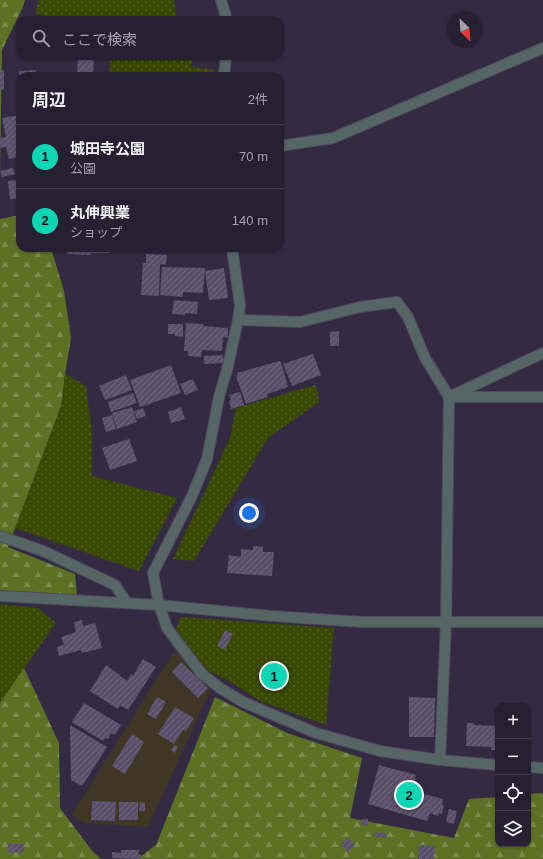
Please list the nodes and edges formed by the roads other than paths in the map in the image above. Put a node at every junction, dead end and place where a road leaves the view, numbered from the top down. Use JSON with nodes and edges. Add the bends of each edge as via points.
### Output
{"nodes":[{"id":1,"x":221,"y":0,"type":"edge"},
{"id":2,"x":226,"y":16,"type":"edge"},
{"id":3,"x":543,"y":48,"type":"edge"},
{"id":4,"x":226,"y":60,"type":"edge"},
{"id":5,"x":224,"y":72,"type":"edge"},
{"id":6,"x":284,"y":145,"type":"edge"},
{"id":7,"x":233,"y":252,"type":"edge"},
{"id":8,"x":238,"y":320,"type":"junction"},
{"id":9,"x":543,"y":353,"type":"edge"},
{"id":10,"x":449,"y":397,"type":"junction"},
{"id":11,"x":543,"y":397,"type":"edge"},
{"id":12,"x":0,"y":536,"type":"edge"},
{"id":13,"x":0,"y":596,"type":"edge"},
{"id":14,"x":127,"y":603,"type":"junction"},
{"id":15,"x":159,"y":605,"type":"junction"},
{"id":16,"x":446,"y":622,"type":"junction"},
{"id":17,"x":543,"y":622,"type":"edge"},
{"id":18,"x":440,"y":760,"type":"junction"},
{"id":19,"x":495,"y":765,"type":"edge"},
{"id":20,"x":531,"y":767,"type":"edge"},
{"id":21,"x":543,"y":768,"type":"edge"}],
"edges":[{"from":1,"to":2,"type":"street"},
{"from":3,"to":6,"type":"street","via":[[333,138]]},
{"from":4,"to":5,"type":"street"},
{"from":7,"to":8,"type":"street","via":[[240,305]]},
{"from":8,"to":10,"type":"street","via":[[300,322],[360,307],[397,302],[408,317],[425,358]]},
{"from":8,"to":15,"type":"street","via":[[218,397],[207,459],[192,496],[153,573]]},
{"from":9,"to":10,"type":"street"},
{"from":10,"to":11,"type":"street"},
{"from":10,"to":16,"type":"street"},
{"from":12,"to":14,"type":"street","via":[[43,551],[115,585]]},
{"from":13,"to":14,"type":"street"},
{"from":14,"to":15,"type":"street"},
{"from":15,"to":16,"type":"street","via":[[272,616]]},
{"from":15,"to":18,"type":"street","via":[[167,628],[202,674],[242,702],[316,733],[380,751]]},
{"from":16,"to":17,"type":"street"},
{"from":16,"to":18,"type":"street"},
{"from":18,"to":19,"type":"street"},
{"from":20,"to":21,"type":"street"}]}
